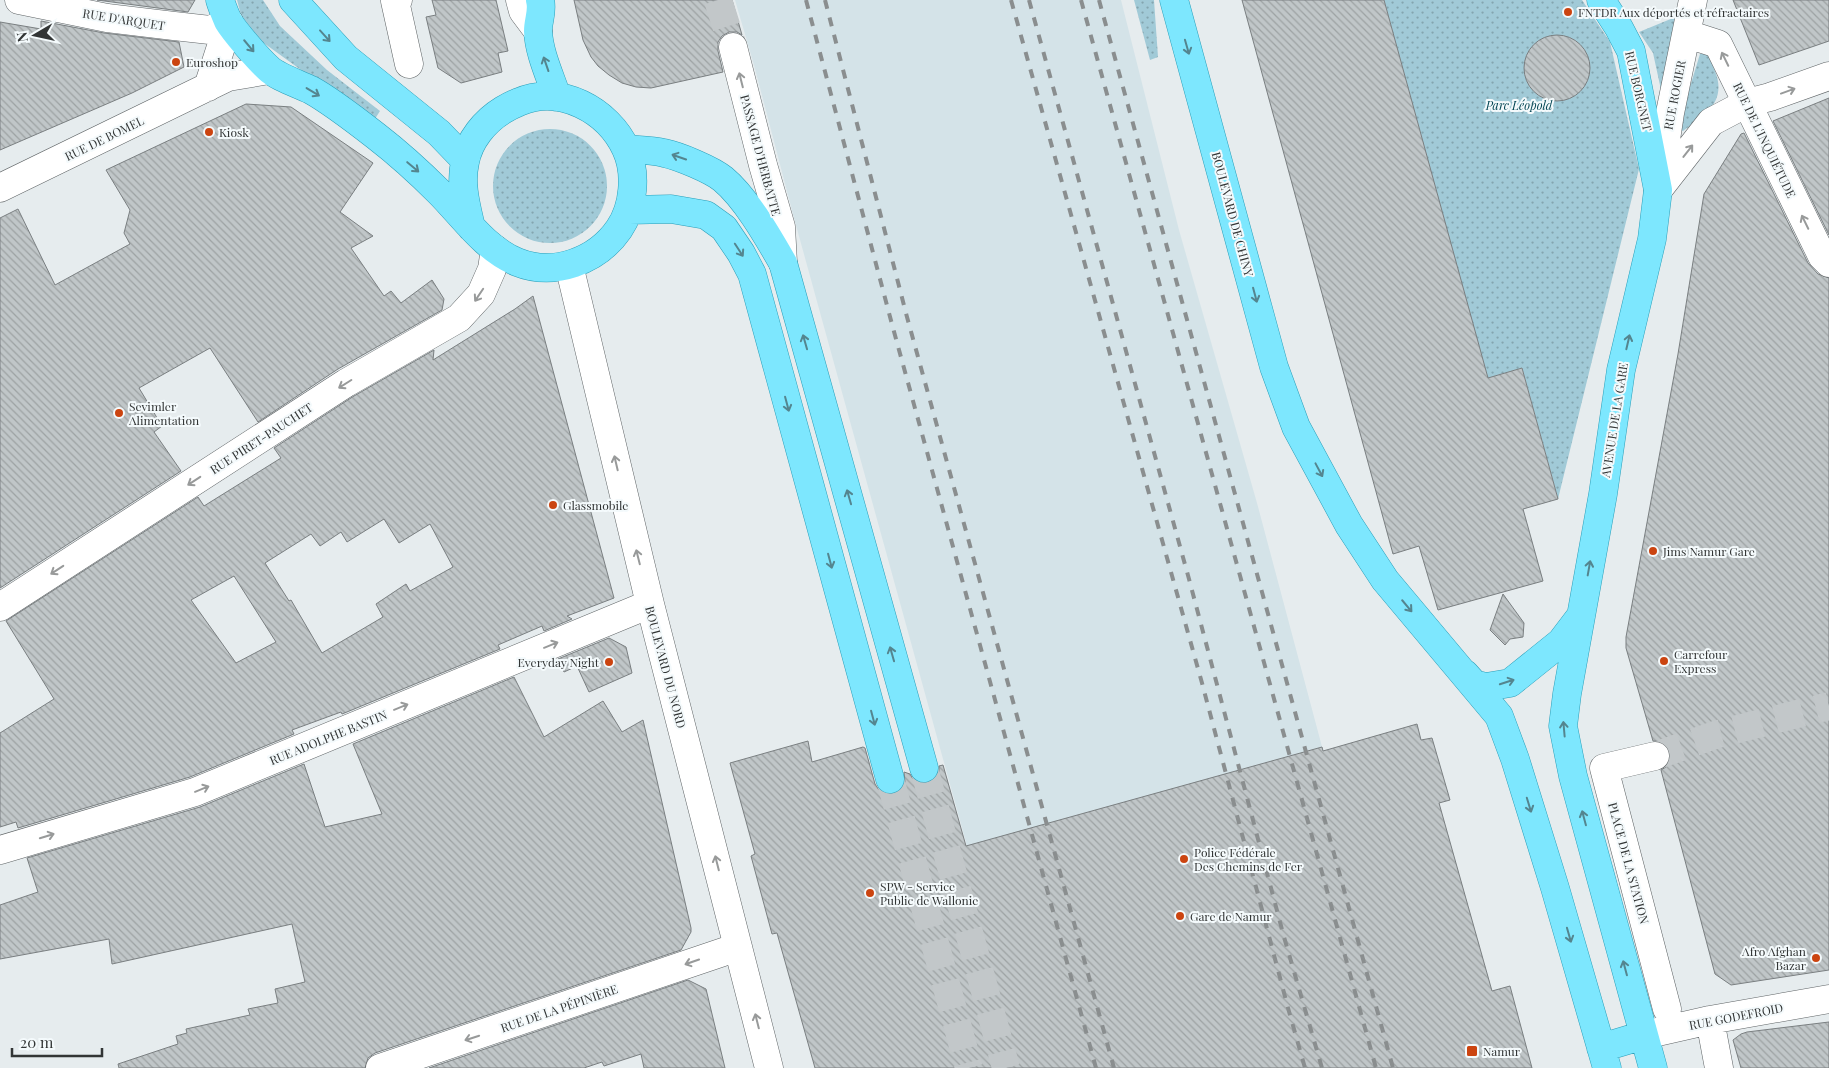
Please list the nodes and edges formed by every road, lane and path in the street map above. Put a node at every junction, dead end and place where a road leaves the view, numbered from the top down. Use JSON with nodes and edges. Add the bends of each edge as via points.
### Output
{"nodes":[{"id":1,"x":19,"y":0,"type":"edge"},
{"id":2,"x":293,"y":0,"type":"edge"},
{"id":3,"x":398,"y":0,"type":"edge"},
{"id":4,"x":520,"y":0,"type":"edge"},
{"id":5,"x":540,"y":0,"type":"edge"},
{"id":6,"x":1174,"y":0,"type":"edge"},
{"id":7,"x":1601,"y":0,"type":"edge"},
{"id":8,"x":1693,"y":0,"type":"edge"},
{"id":9,"x":224,"y":11,"type":"edge"},
{"id":10,"x":538,"y":31,"type":"junction"},
{"id":11,"x":1687,"y":34,"type":"junction"},
{"id":12,"x":733,"y":47,"type":"tunnel mouth"},
{"id":13,"x":409,"y":64,"type":"dead end"},
{"id":14,"x":269,"y":70,"type":"junction"},
{"id":15,"x":1829,"y":76,"type":"edge"},
{"id":16,"x":208,"y":87,"type":"junction"},
{"id":17,"x":557,"y":96,"type":"junction"},
{"id":18,"x":1747,"y":103,"type":"junction"},
{"id":19,"x":626,"y":149,"type":"junction"},
{"id":20,"x":465,"y":160,"type":"junction"},
{"id":21,"x":0,"y":188,"type":"edge"},
{"id":22,"x":1658,"y":190,"type":"junction"},
{"id":23,"x":629,"y":210,"type":"junction"},
{"id":24,"x":471,"y":227,"type":"junction"},
{"id":25,"x":495,"y":250,"type":"junction"},
{"id":26,"x":783,"y":263,"type":"junction"},
{"id":27,"x":1829,"y":263,"type":"edge"},
{"id":28,"x":569,"y":265,"type":"junction"},
{"id":29,"x":650,"y":604,"type":"junction"},
{"id":30,"x":0,"y":606,"type":"edge"},
{"id":31,"x":1581,"y":616,"type":"junction"},
{"id":32,"x":1464,"y":673,"type":"junction"},
{"id":33,"x":1655,"y":756,"type":"tunnel mouth"},
{"id":34,"x":924,"y":768,"type":"tunnel mouth"},
{"id":35,"x":1604,"y":768,"type":"junction"},
{"id":36,"x":1573,"y":776,"type":"junction"},
{"id":37,"x":890,"y":779,"type":"tunnel mouth"},
{"id":38,"x":0,"y":850,"type":"edge"},
{"id":39,"x":738,"y":947,"type":"junction"},
{"id":40,"x":1829,"y":999,"type":"edge"},
{"id":41,"x":1667,"y":1008,"type":"dead end"},
{"id":42,"x":1710,"y":1020,"type":"junction"},
{"id":43,"x":1641,"y":1025,"type":"junction"},
{"id":44,"x":1604,"y":1058,"type":"edge"},
{"id":45,"x":380,"y":1068,"type":"edge"},
{"id":46,"x":769,"y":1068,"type":"edge"},
{"id":47,"x":1653,"y":1068,"type":"edge"},
{"id":48,"x":1719,"y":1068,"type":"edge"}],
"edges":[{"from":1,"to":9,"type":"street","name":"RUE D'ARQUET","via":[[107,18],[210,30]]},
{"from":2,"to":20,"type":"main road","one_way":true,"via":[[346,58],[438,133]]},
{"from":3,"to":13,"type":"street","via":[[395,1]]},
{"from":4,"to":10,"type":"street","via":[[523,11]]},
{"from":5,"to":10,"type":"main road"},
{"from":6,"to":32,"type":"main road","name":"BOULEVARD DE CHINY","one_way":true,"via":[[1274,367],[1296,427],[1349,525],[1385,580]]},
{"from":7,"to":22,"type":"main road","name":"RUE BORGNET","via":[[1631,51]]},
{"from":8,"to":11,"type":"street","name":"RUE ROGIER"},
{"from":9,"to":14,"type":"main road","one_way":true},
{"from":9,"to":16,"type":"street"},
{"from":17,"to":10,"type":"main road","one_way":true},
{"from":18,"to":11,"type":"street","name":"RUE DE L'INQUIÉTUDE","one_way":true,"via":[[1718,44]]},
{"from":11,"to":22,"type":"street","name":"RUE ROGIER"},
{"from":26,"to":12,"type":"street","name":"PASSAGE D'HERBATTE","one_way":true,"via":[[780,227]]},
{"from":14,"to":16,"type":"street","name":"RUE DE BOMEL","via":[[228,77]]},
{"from":14,"to":24,"type":"main road","one_way":true,"via":[[313,91],[376,136],[420,173]]},
{"from":18,"to":15,"type":"street","one_way":true},
{"from":16,"to":21,"type":"street","name":"RUE DE BOMEL"},
{"from":17,"to":19,"type":"main road","via":[[583,104],[608,122]]},
{"from":17,"to":20,"type":"main road","via":[[520,101],[493,116],[476,136]]},
{"from":22,"to":18,"type":"street","one_way":true,"via":[[1711,122]]},
{"from":27,"to":18,"type":"street","name":"RUE DE L'INQUIÉTUDE","one_way":true,"via":[[1822,256]]},
{"from":19,"to":23,"type":"main road","via":[[633,179]]},
{"from":26,"to":19,"type":"main road","one_way":true,"via":[[744,203],[723,179],[683,158],[663,152]]},
{"from":20,"to":24,"type":"main road","via":[[462,180]]},
{"from":31,"to":22,"type":"main road","name":"AVENUE DE LA GARE","one_way":true,"via":[[1621,370],[1652,239]]},
{"from":23,"to":28,"type":"main road","via":[[606,245]]},
{"from":23,"to":37,"type":"main road","one_way":true,"via":[[671,209],[706,215],[724,228],[752,274]]},
{"from":24,"to":25,"type":"main road"},
{"from":25,"to":28,"type":"main road","via":[[518,262],[543,268]]},
{"from":25,"to":30,"type":"street","name":"RUE PIRET-PAUCHET","one_way":true,"via":[[492,269],[481,294],[459,318],[346,383]]},
{"from":34,"to":26,"type":"main road","one_way":true},
{"from":29,"to":28,"type":"street","name":"BOULEVARD DU NORD","one_way":true},
{"from":38,"to":29,"type":"street","name":"RUE ADOLPHE BASTIN","one_way":true,"via":[[195,792]]},
{"from":39,"to":29,"type":"street","name":"BOULEVARD DU NORD","one_way":true},
{"from":32,"to":31,"type":"main road","one_way":true,"via":[[1474,684],[1486,687],[1510,683],[1561,642]]},
{"from":36,"to":31,"type":"main road","name":"AVENUE DE LA GARE","one_way":true,"via":[[1563,726]]},
{"from":32,"to":44,"type":"main road","one_way":true,"via":[[1499,716],[1515,759]]},
{"from":33,"to":35,"type":"street"},
{"from":35,"to":36,"type":"street"},
{"from":35,"to":41,"type":"street","name":"PLACE DE LA STATION"},
{"from":43,"to":36,"type":"main road","one_way":true},
{"from":39,"to":45,"type":"street","name":"RUE DE LA PÉPINIÈRE","one_way":true},
{"from":46,"to":39,"type":"street","name":"BOULEVARD DU NORD","one_way":true},
{"from":40,"to":42,"type":"street","name":"RUE GODEFROID"},
{"from":42,"to":43,"type":"street","name":"RUE GODEFROID"},
{"from":42,"to":48,"type":"street"},
{"from":43,"to":44,"type":"main road"},
{"from":43,"to":47,"type":"main road"}]}
